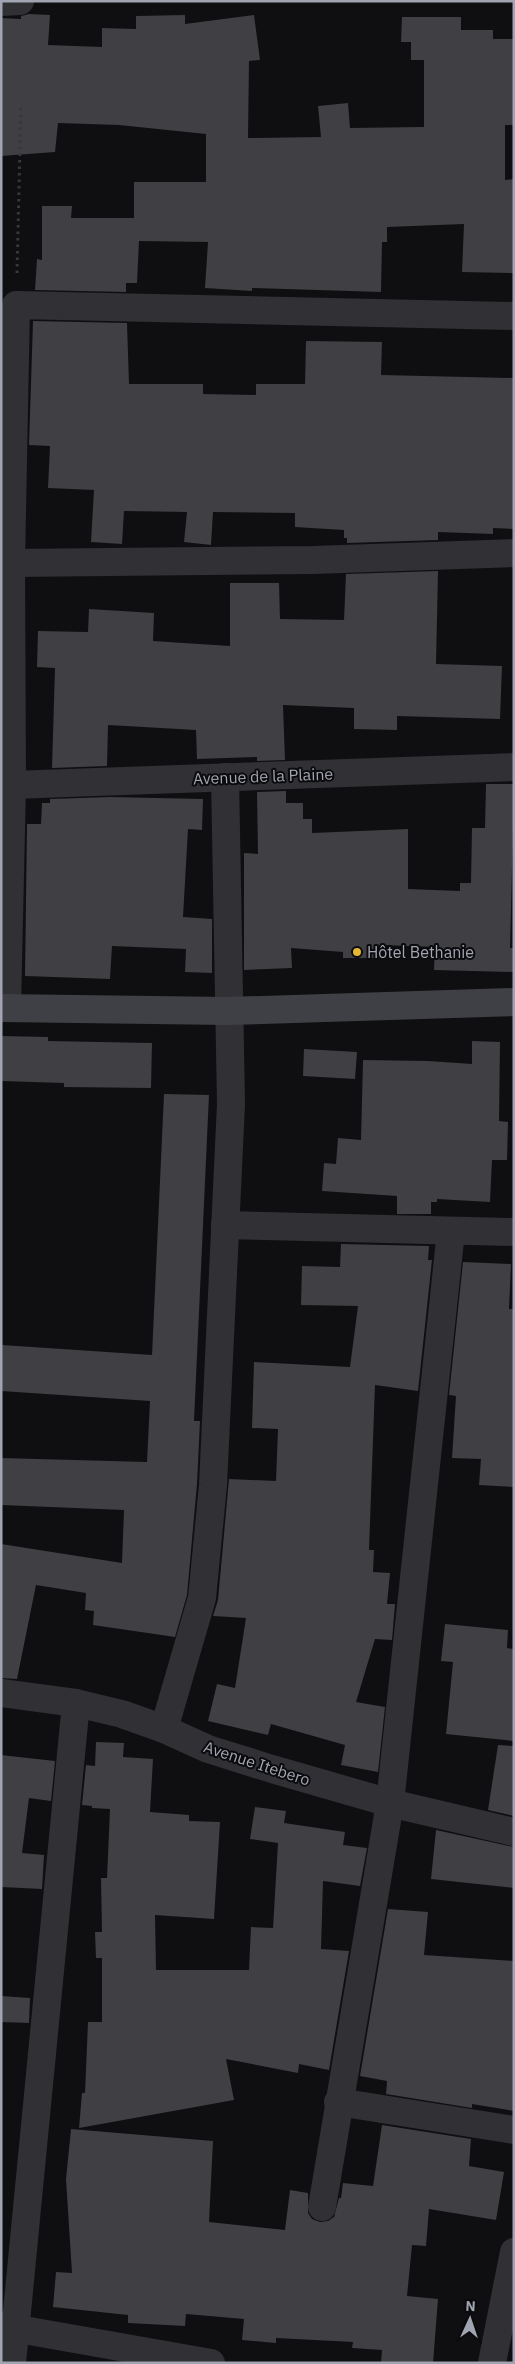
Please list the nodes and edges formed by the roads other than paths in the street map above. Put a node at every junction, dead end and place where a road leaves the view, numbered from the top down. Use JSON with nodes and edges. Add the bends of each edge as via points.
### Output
{"nodes":[{"id":1,"x":20,"y":1,"type":"edge"},
{"id":2,"x":1,"y":2,"type":"edge"},
{"id":3,"x":514,"y":316,"type":"edge"},
{"id":4,"x":514,"y":553,"type":"edge"},
{"id":5,"x":11,"y":563,"type":"junction"},
{"id":6,"x":514,"y":767,"type":"edge"},
{"id":7,"x":225,"y":777,"type":"junction"},
{"id":8,"x":12,"y":785,"type":"junction"},
{"id":9,"x":514,"y":1002,"type":"edge"},
{"id":10,"x":4,"y":1008,"type":"edge"},
{"id":11,"x":228,"y":1011,"type":"junction"},
{"id":12,"x":225,"y":1226,"type":"junction"},
{"id":13,"x":451,"y":1231,"type":"junction"},
{"id":14,"x":514,"y":1232,"type":"edge"},
{"id":15,"x":1,"y":1694,"type":"edge"},
{"id":16,"x":76,"y":1703,"type":"junction"},
{"id":17,"x":164,"y":1729,"type":"junction"},
{"id":18,"x":390,"y":1803,"type":"junction"},
{"id":19,"x":514,"y":1832,"type":"edge"},
{"id":20,"x":338,"y":2102,"type":"junction"},
{"id":21,"x":514,"y":2130,"type":"edge"},
{"id":22,"x":322,"y":2208,"type":"dead end"},
{"id":23,"x":514,"y":2252,"type":"edge"},
{"id":24,"x":9,"y":2328,"type":"edge"},
{"id":25,"x":12,"y":2363,"type":"edge"},
{"id":26,"x":211,"y":2363,"type":"edge"},
{"id":27,"x":492,"y":2363,"type":"edge"}],
"edges":[{"from":1,"to":2,"type":"street"},
{"from":3,"to":5,"type":"street","via":[[16,304]]},
{"from":4,"to":5,"type":"street","via":[[313,560]]},
{"from":5,"to":8,"type":"street"},
{"from":6,"to":7,"type":"street","name":"Avenue de la Plaine"},
{"from":7,"to":8,"type":"street","name":"Avenue de la Plaine"},
{"from":7,"to":11,"type":"street"},
{"from":8,"to":10,"type":"street"},
{"from":9,"to":11,"type":"street"},
{"from":10,"to":11,"type":"street"},
{"from":11,"to":12,"type":"street","via":[[231,1104]]},
{"from":12,"to":13,"type":"street"},
{"from":12,"to":17,"type":"street","via":[[208,1557],[202,1598]]},
{"from":13,"to":14,"type":"street"},
{"from":13,"to":18,"type":"street"},
{"from":15,"to":16,"type":"street","name":"Avenue Itebero"},
{"from":16,"to":17,"type":"street","name":"Avenue Itebero"},
{"from":16,"to":24,"type":"street"},
{"from":17,"to":18,"type":"street","name":"Avenue Itebero","via":[[208,1748]]},
{"from":18,"to":19,"type":"street","name":"Avenue Itebero"},
{"from":18,"to":20,"type":"street"},
{"from":20,"to":21,"type":"street"},
{"from":20,"to":22,"type":"street"},
{"from":23,"to":27,"type":"street"},
{"from":24,"to":25,"type":"street"},
{"from":24,"to":26,"type":"street"}]}
